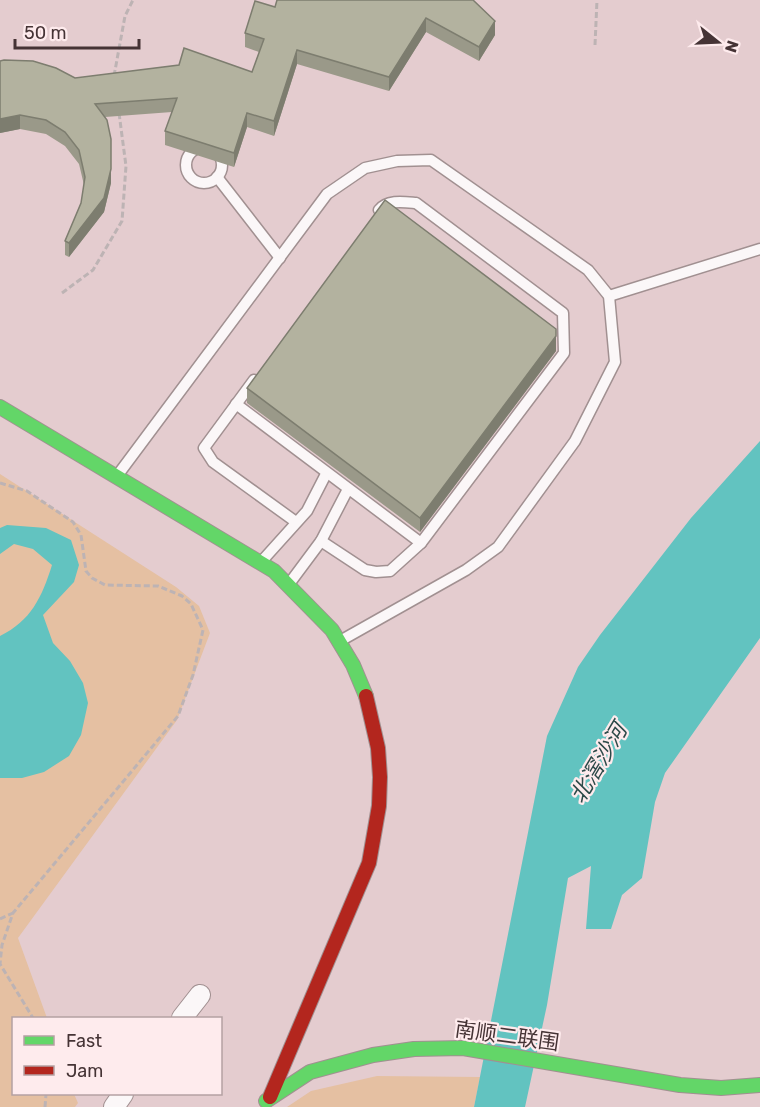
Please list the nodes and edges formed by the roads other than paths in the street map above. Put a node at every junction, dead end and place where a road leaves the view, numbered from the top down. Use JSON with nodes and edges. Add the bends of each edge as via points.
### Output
{"nodes":[{"id":1,"x":217,"y":177,"type":"dead end"},
{"id":2,"x":368,"y":224,"type":"edge"},
{"id":3,"x":760,"y":249,"type":"edge"},
{"id":4,"x":280,"y":258,"type":"junction"},
{"id":5,"x":609,"y":296,"type":"junction"},
{"id":6,"x":264,"y":366,"type":"edge"},
{"id":7,"x":236,"y":404,"type":"junction"},
{"id":8,"x":0,"y":407,"type":"edge"},
{"id":9,"x":326,"y":474,"type":"junction"},
{"id":10,"x":117,"y":477,"type":"junction"},
{"id":11,"x":348,"y":489,"type":"junction"},
{"id":12,"x":296,"y":522,"type":"junction"},
{"id":13,"x":321,"y":541,"type":"junction"},
{"id":14,"x":421,"y":543,"type":"junction"},
{"id":15,"x":260,"y":563,"type":"junction"},
{"id":16,"x":288,"y":585,"type":"junction"},
{"id":17,"x":340,"y":641,"type":"junction"},
{"id":18,"x":200,"y":995,"type":"dead end"},
{"id":19,"x":183,"y":1017,"type":"edge"},
{"id":20,"x":760,"y":1085,"type":"edge"},
{"id":21,"x":266,"y":1102,"type":"edge"}],
"edges":[{"from":1,"to":4,"type":"lane"},
{"from":2,"to":14,"type":"lane","via":[[382,206],[401,201],[416,203],[563,313],[564,353]]},
{"from":3,"to":5,"type":"lane"},
{"from":4,"to":5,"type":"lane","via":[[327,194],[365,168],[397,161],[431,160],[588,270]]},
{"from":4,"to":10,"type":"lane"},
{"from":5,"to":17,"type":"lane","via":[[615,362],[575,441],[498,547],[466,570]]},
{"from":6,"to":7,"type":"lane"},
{"from":7,"to":9,"type":"lane"},
{"from":7,"to":12,"type":"lane","via":[[204,448],[213,462]]},
{"from":8,"to":10,"type":"street"},
{"from":9,"to":11,"type":"lane"},
{"from":9,"to":12,"type":"lane","via":[[307,511]]},
{"from":10,"to":15,"type":"street"},
{"from":11,"to":13,"type":"lane"},
{"from":11,"to":14,"type":"lane"},
{"from":12,"to":15,"type":"lane"},
{"from":13,"to":14,"type":"lane","via":[[376,573],[390,571]]},
{"from":13,"to":16,"type":"lane"},
{"from":15,"to":16,"type":"street"},
{"from":16,"to":17,"type":"street","via":[[313,607]]},
{"from":17,"to":21,"type":"street","via":[[360,679],[375,727],[381,765],[378,811],[369,862]]},
{"from":18,"to":19,"type":"street"},
{"from":20,"to":21,"type":"street","name":"南顺二联围","via":[[680,1085],[463,1048],[414,1048],[310,1072]]}]}
